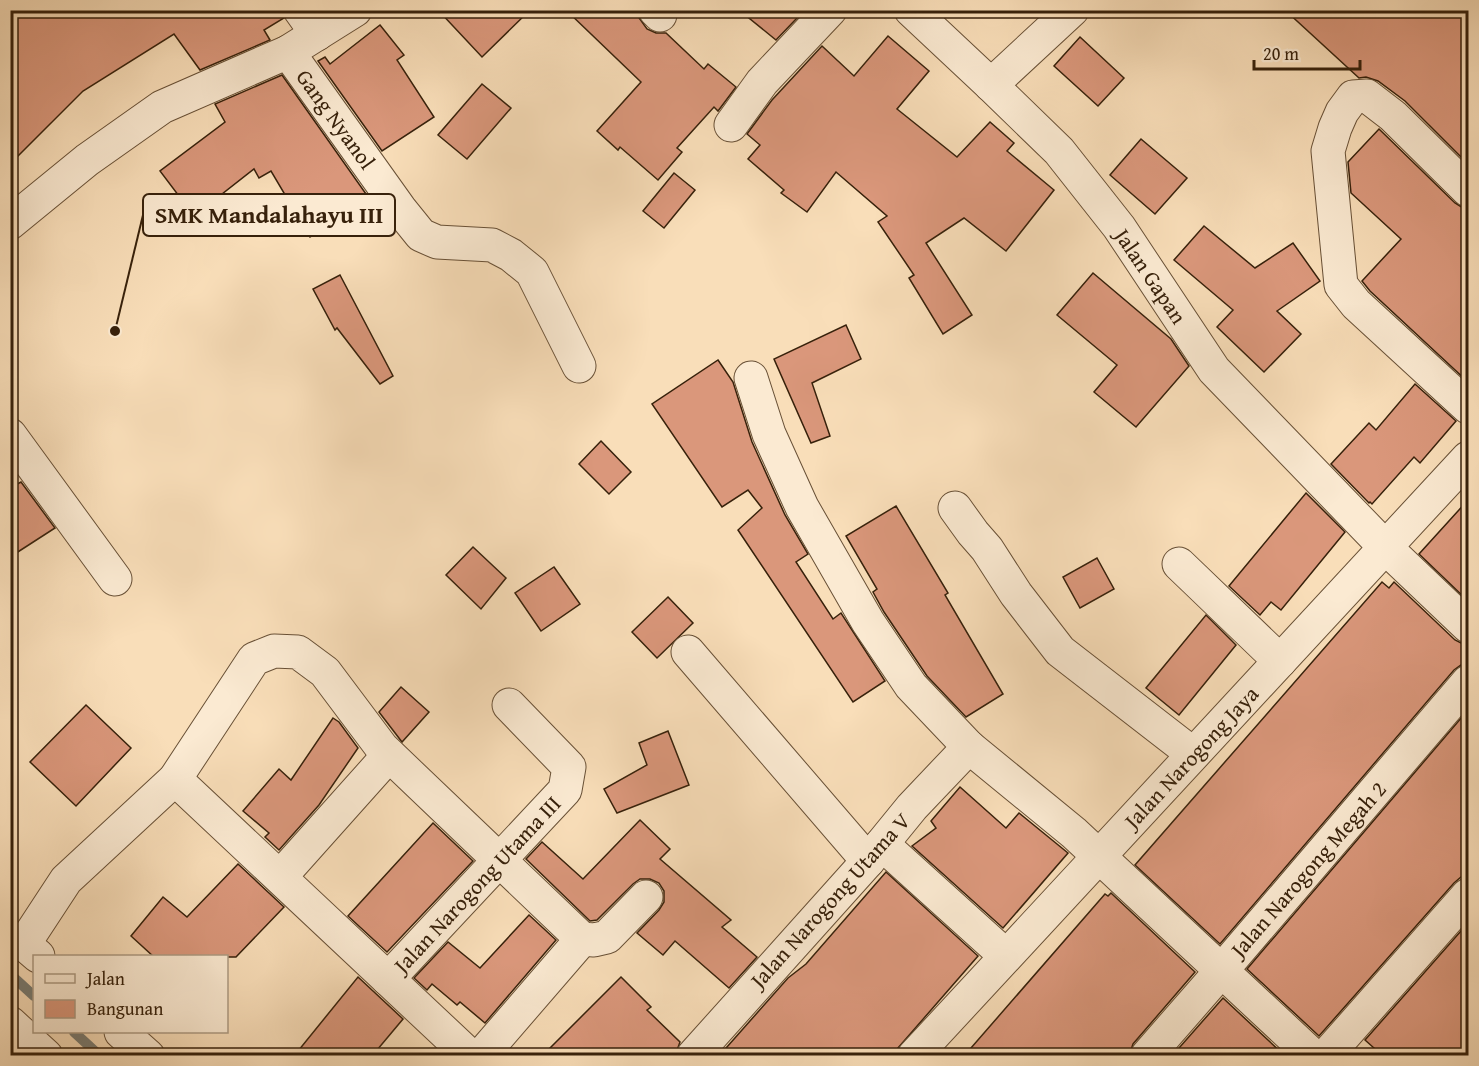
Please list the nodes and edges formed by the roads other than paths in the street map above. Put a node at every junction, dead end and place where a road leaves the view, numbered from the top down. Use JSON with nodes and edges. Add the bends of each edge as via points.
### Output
{"nodes":[{"id":1,"x":355,"y":10,"type":"edge"},
{"id":2,"x":830,"y":10,"type":"edge"},
{"id":3,"x":911,"y":10,"type":"edge"},
{"id":4,"x":1072,"y":10,"type":"edge"},
{"id":5,"x":308,"y":22,"type":"edge"},
{"id":6,"x":288,"y":52,"type":"junction"},
{"id":7,"x":991,"y":85,"type":"junction"},
{"id":8,"x":731,"y":125,"type":"dead end"},
{"id":9,"x":1468,"y":190,"type":"edge"},
{"id":10,"x":10,"y":224,"type":"edge"},
{"id":11,"x":579,"y":366,"type":"dead end"},
{"id":12,"x":752,"y":378,"type":"dead end"},
{"id":13,"x":1468,"y":407,"type":"edge"},
{"id":14,"x":10,"y":435,"type":"edge"},
{"id":15,"x":1468,"y":458,"type":"edge"},
{"id":16,"x":955,"y":508,"type":"dead end"},
{"id":17,"x":1385,"y":547,"type":"junction"},
{"id":18,"x":1179,"y":564,"type":"dead end"},
{"id":19,"x":115,"y":579,"type":"dead end"},
{"id":20,"x":1468,"y":626,"type":"edge"},
{"id":21,"x":688,"y":652,"type":"dead end"},
{"id":22,"x":1280,"y":661,"type":"junction"},
{"id":23,"x":1468,"y":682,"type":"edge"},
{"id":24,"x":509,"y":705,"type":"dead end"},
{"id":25,"x":969,"y":747,"type":"junction"},
{"id":26,"x":1193,"y":754,"type":"junction"},
{"id":27,"x":389,"y":755,"type":"junction"},
{"id":28,"x":175,"y":779,"type":"junction"},
{"id":29,"x":875,"y":852,"type":"junction"},
{"id":30,"x":1098,"y":857,"type":"junction"},
{"id":31,"x":499,"y":860,"type":"junction"},
{"id":32,"x":280,"y":877,"type":"junction"},
{"id":33,"x":1468,"y":895,"type":"edge"},
{"id":34,"x":646,"y":897,"type":"dead end"},
{"id":35,"x":582,"y":939,"type":"junction"},
{"id":36,"x":24,"y":946,"type":"edge"},
{"id":37,"x":1006,"y":956,"type":"junction"},
{"id":38,"x":1222,"y":970,"type":"junction"},
{"id":39,"x":388,"y":979,"type":"junction"},
{"id":40,"x":10,"y":1023,"type":"edge"},
{"id":41,"x":122,"y":1033,"type":"edge"},
{"id":42,"x":46,"y":1056,"type":"edge"},
{"id":43,"x":148,"y":1056,"type":"edge"},
{"id":44,"x":470,"y":1056,"type":"edge"},
{"id":45,"x":481,"y":1056,"type":"edge"},
{"id":46,"x":693,"y":1056,"type":"edge"},
{"id":47,"x":914,"y":1056,"type":"edge"},
{"id":48,"x":1147,"y":1056,"type":"edge"},
{"id":49,"x":1313,"y":1056,"type":"edge"},
{"id":50,"x":1326,"y":1056,"type":"edge"}],
"edges":[{"from":1,"to":5,"type":"street"},
{"from":2,"to":8,"type":"street","via":[[762,82]]},
{"from":3,"to":7,"type":"street","name":"Jalan Gapan"},
{"from":4,"to":7,"type":"street"},
{"from":5,"to":6,"type":"street"},
{"from":6,"to":10,"type":"street","via":[[162,107],[87,160]]},
{"from":6,"to":11,"type":"street","name":"Gang Nyanol","via":[[421,235],[437,242],[492,246],[512,255],[532,272]]},
{"from":7,"to":17,"type":"street","name":"Jalan Gapan","via":[[1059,151],[1119,227],[1214,370]]},
{"from":9,"to":13,"type":"street","via":[[1393,116],[1367,96],[1353,97],[1342,112],[1328,152],[1341,285],[1356,304]]},
{"from":12,"to":25,"type":"street","via":[[769,434],[802,507],[868,622],[911,686]]},
{"from":14,"to":19,"type":"street"},
{"from":15,"to":17,"type":"street","name":"Jalan Narogong Jaya"},
{"from":16,"to":26,"type":"street","via":[[1060,651]]},
{"from":17,"to":20,"type":"street","name":"Jalan Gapan"},
{"from":17,"to":22,"type":"street","name":"Jalan Narogong Jaya"},
{"from":18,"to":22,"type":"street"},
{"from":21,"to":29,"type":"street"},
{"from":22,"to":26,"type":"street","name":"Jalan Narogong Jaya"},
{"from":23,"to":38,"type":"street","name":"Jalan Narogong Megah 2"},
{"from":24,"to":31,"type":"street","name":"Jalan Narogong Utama III","via":[[569,767],[565,790]]},
{"from":25,"to":29,"type":"street","name":"Jalan Narogong Utama V"},
{"from":25,"to":30,"type":"street"},
{"from":26,"to":30,"type":"street","name":"Jalan Narogong Jaya"},
{"from":27,"to":28,"type":"street","via":[[325,672],[298,652],[274,651],[254,659]]},
{"from":27,"to":31,"type":"street"},
{"from":27,"to":32,"type":"street"},
{"from":28,"to":32,"type":"street"},
{"from":28,"to":36,"type":"street","via":[[66,880]]},
{"from":29,"to":37,"type":"street"},
{"from":29,"to":46,"type":"street","name":"Jalan Narogong Utama V"},
{"from":30,"to":37,"type":"street","name":"Jalan Narogong Jaya"},
{"from":30,"to":38,"type":"street"},
{"from":31,"to":35,"type":"street"},
{"from":31,"to":39,"type":"street","name":"Jalan Narogong Utama III"},
{"from":32,"to":39,"type":"street"},
{"from":33,"to":50,"type":"street"},
{"from":34,"to":35,"type":"street","via":[[607,937]]},
{"from":35,"to":45,"type":"street"},
{"from":37,"to":47,"type":"street","name":"Jalan Narogong Jaya"},
{"from":38,"to":48,"type":"street","name":"Jalan Narogong Megah 2"},
{"from":38,"to":49,"type":"street"},
{"from":39,"to":44,"type":"street"},
{"from":40,"to":42,"type":"street"},
{"from":41,"to":43,"type":"street"}]}
